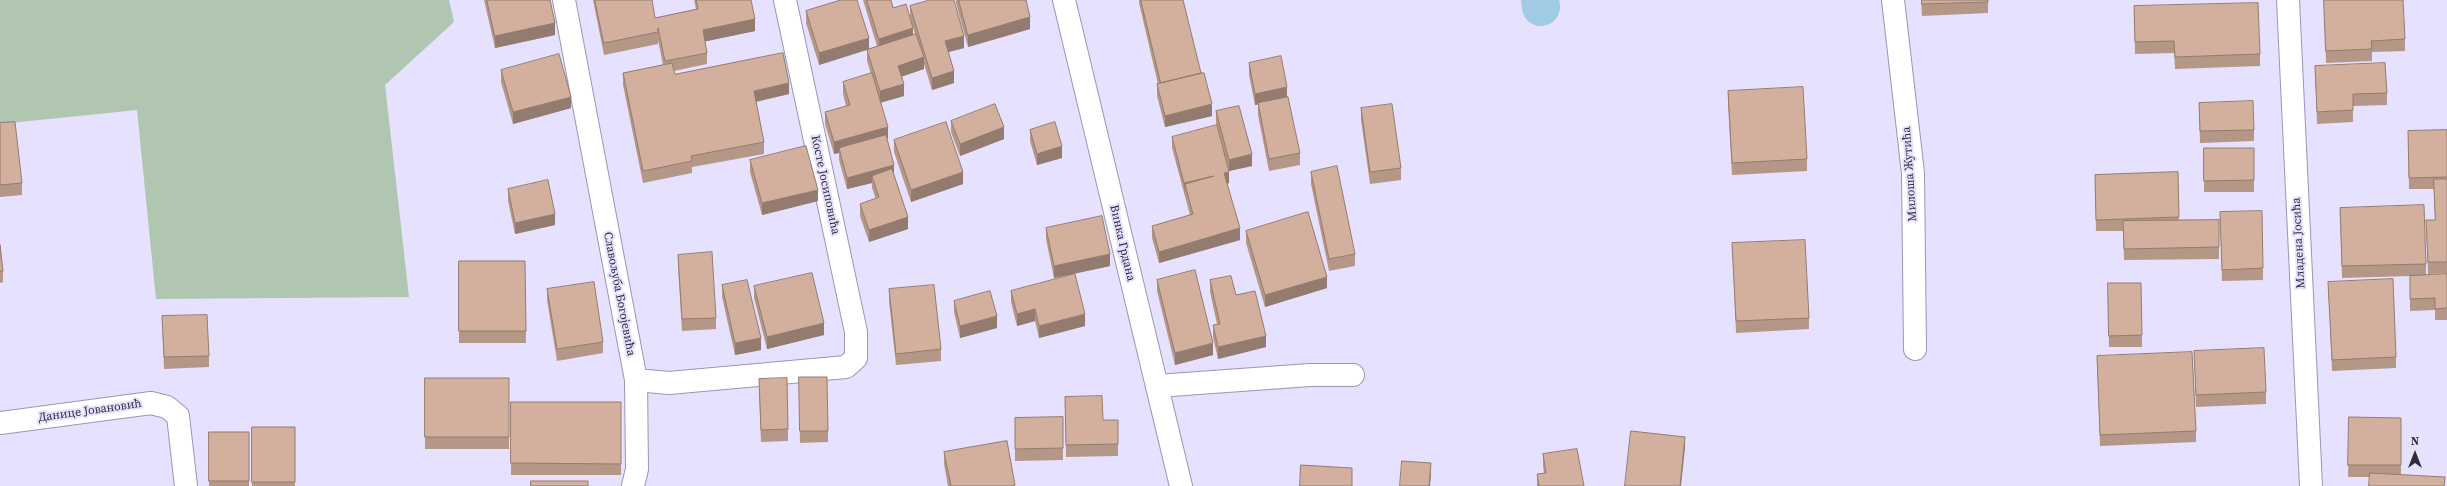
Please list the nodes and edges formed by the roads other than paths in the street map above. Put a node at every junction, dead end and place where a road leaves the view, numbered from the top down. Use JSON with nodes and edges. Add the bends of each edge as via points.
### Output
{"nodes":[{"id":1,"x":564,"y":0,"type":"edge"},
{"id":2,"x":785,"y":0,"type":"edge"},
{"id":3,"x":1064,"y":0,"type":"edge"},
{"id":4,"x":1893,"y":0,"type":"edge"},
{"id":5,"x":2288,"y":0,"type":"edge"},
{"id":6,"x":1916,"y":349,"type":"dead end"},
{"id":7,"x":1353,"y":375,"type":"dead end"},
{"id":8,"x":636,"y":380,"type":"junction"},
{"id":9,"x":1157,"y":386,"type":"junction"},
{"id":10,"x":0,"y":423,"type":"edge"},
{"id":11,"x":186,"y":486,"type":"edge"},
{"id":12,"x":633,"y":486,"type":"edge"},
{"id":13,"x":1181,"y":486,"type":"edge"},
{"id":14,"x":2311,"y":486,"type":"edge"}],
"edges":[{"from":1,"to":8,"type":"street","name":"Славољуба Богојевића"},
{"from":2,"to":8,"type":"street","name":"Косте Јосиповића","via":[[856,332],[856,358],[846,367],[669,383]]},
{"from":3,"to":9,"type":"street","name":"Винка Грдана"},
{"from":4,"to":6,"type":"street","name":"Милоша Жутића","via":[[1913,173]]},
{"from":5,"to":14,"type":"street","name":"Младена Јосића"},
{"from":7,"to":9,"type":"street","via":[[1310,375]]},
{"from":8,"to":12,"type":"street","name":"Славољуба Богојевића","via":[[637,469]]},
{"from":9,"to":13,"type":"street","name":"Винка Грдана"},
{"from":10,"to":11,"type":"street","name":"Данице Јовановић","via":[[151,403],[167,407],[178,416]]}]}
